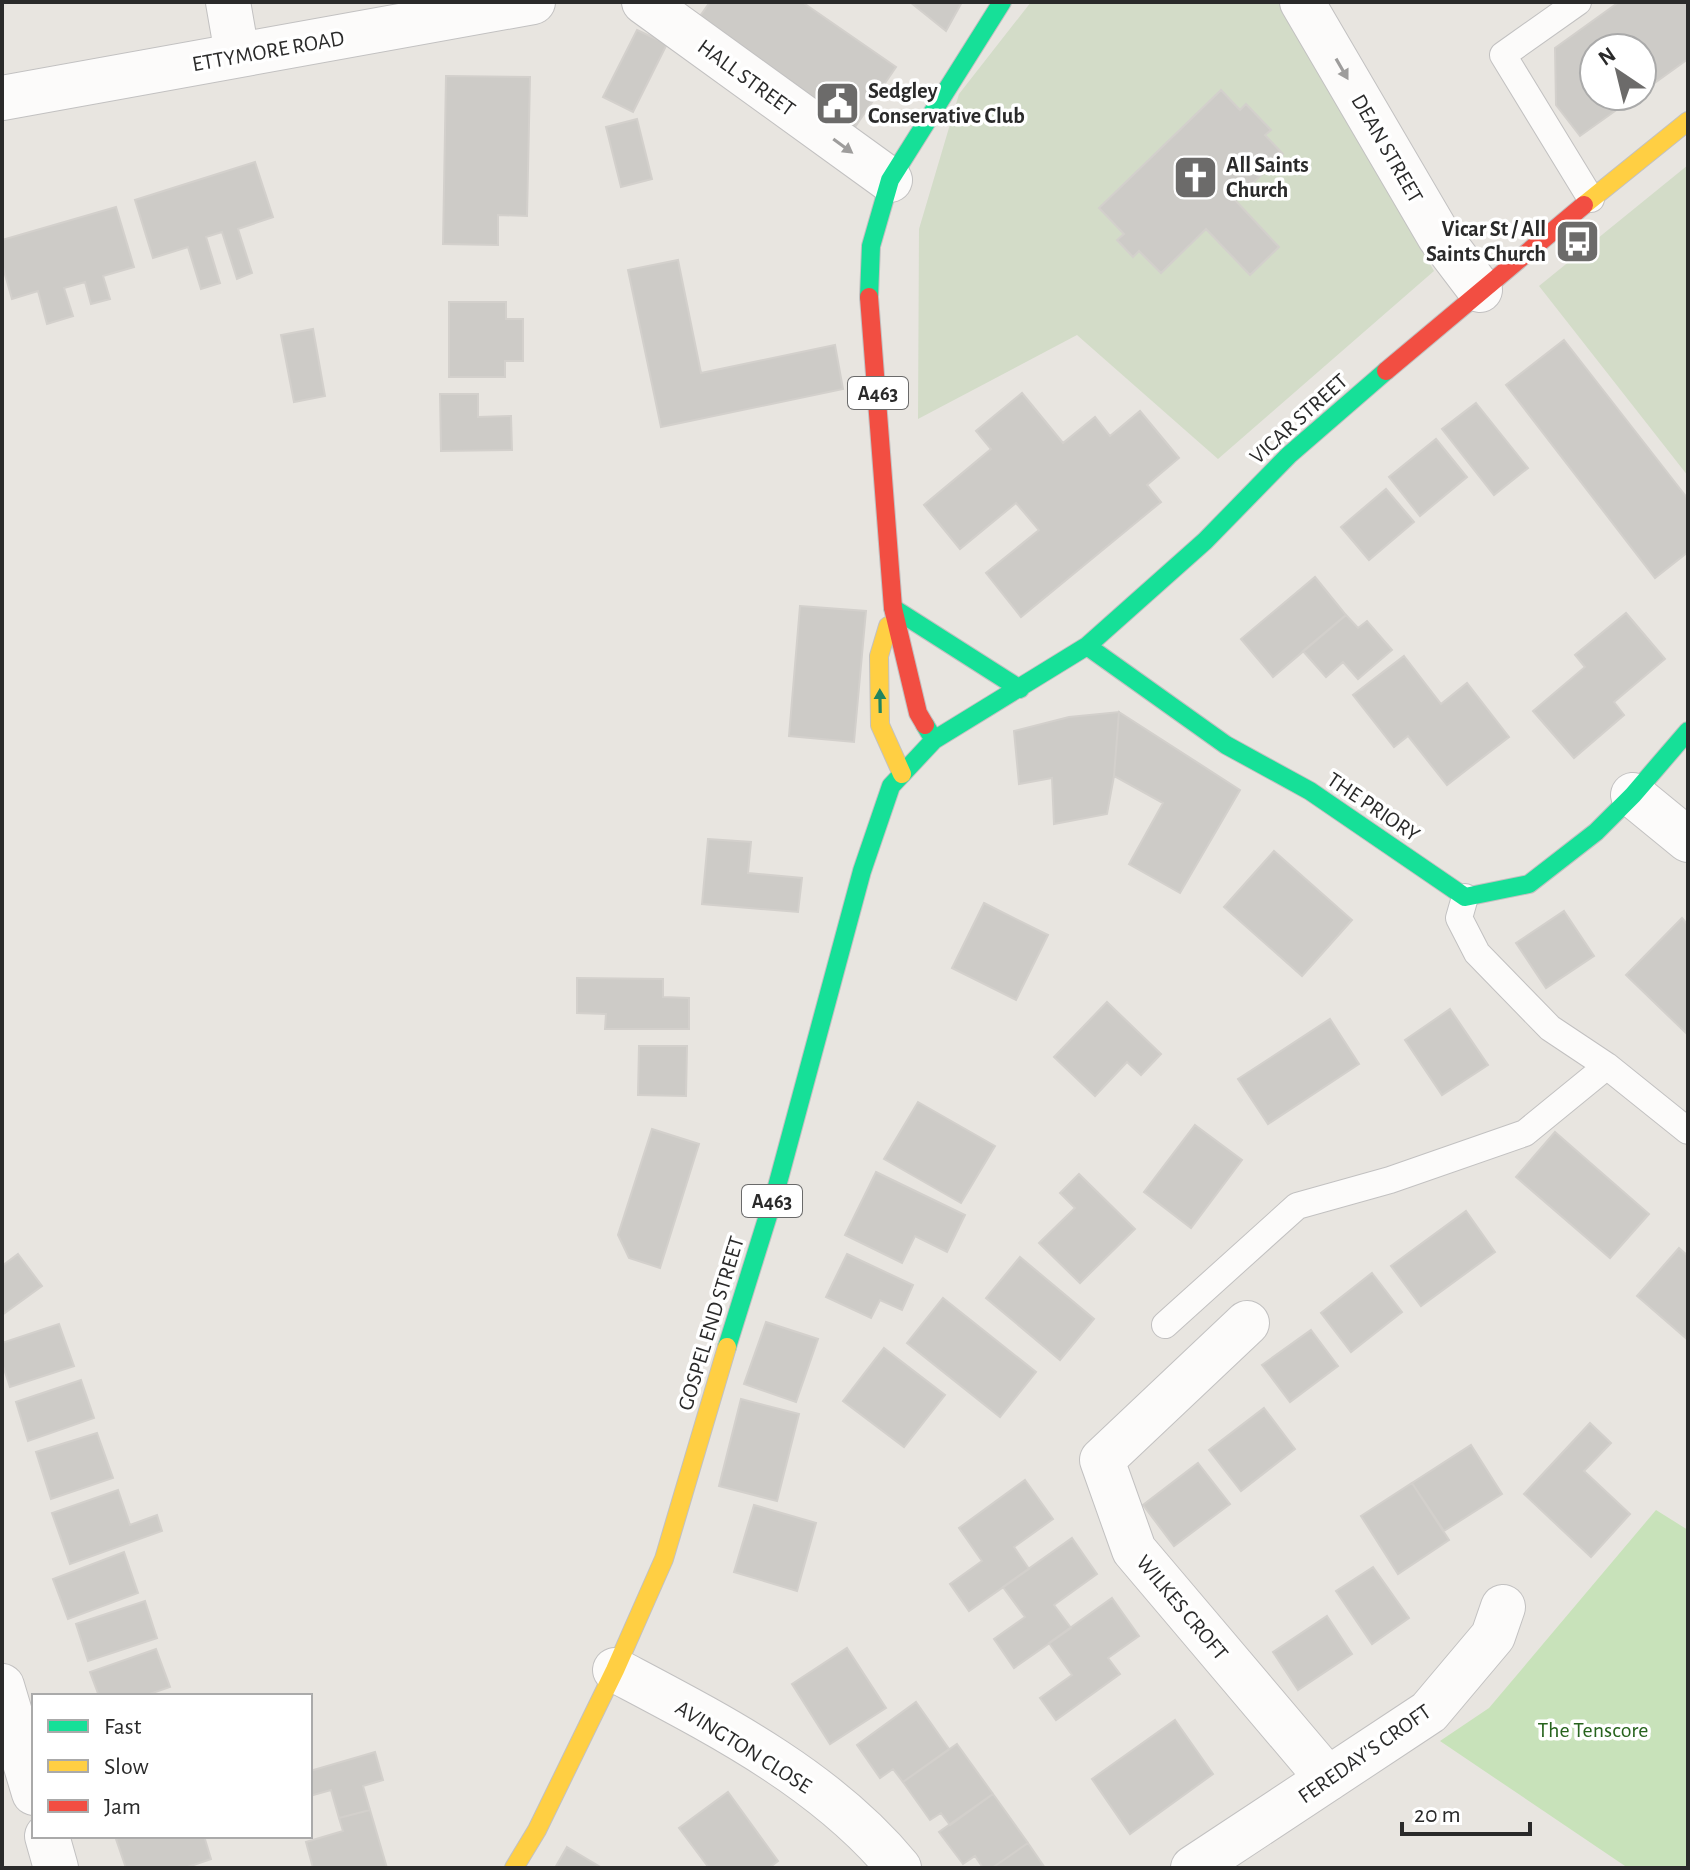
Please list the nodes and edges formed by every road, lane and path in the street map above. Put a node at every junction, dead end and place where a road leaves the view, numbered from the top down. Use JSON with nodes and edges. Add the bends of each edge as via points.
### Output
{"nodes":[{"id":1,"x":228,"y":2,"type":"edge"},
{"id":2,"x":533,"y":2,"type":"edge"},
{"id":3,"x":644,"y":2,"type":"edge"},
{"id":4,"x":1002,"y":2,"type":"edge"},
{"id":5,"x":1302,"y":2,"type":"edge"},
{"id":6,"x":1578,"y":2,"type":"edge"},
{"id":7,"x":237,"y":54,"type":"junction"},
{"id":8,"x":2,"y":98,"type":"edge"},
{"id":9,"x":1688,"y":121,"type":"edge"},
{"id":10,"x":890,"y":180,"type":"junction"},
{"id":11,"x":1591,"y":199,"type":"junction"},
{"id":12,"x":1480,"y":290,"type":"junction"},
{"id":13,"x":893,"y":608,"type":"junction"},
{"id":14,"x":1087,"y":646,"type":"junction"},
{"id":15,"x":1020,"y":689,"type":"junction"},
{"id":16,"x":1688,"y":731,"type":"edge"},
{"id":17,"x":934,"y":740,"type":"junction"},
{"id":18,"x":902,"y":774,"type":"junction"},
{"id":19,"x":1633,"y":795,"type":"junction"},
{"id":20,"x":1688,"y":840,"type":"edge"},
{"id":21,"x":1465,"y":897,"type":"junction"},
{"id":22,"x":1607,"y":1066,"type":"junction"},
{"id":23,"x":1688,"y":1131,"type":"edge"},
{"id":24,"x":1247,"y":1323,"type":"dead end"},
{"id":25,"x":1165,"y":1325,"type":"dead end"},
{"id":26,"x":1503,"y":1607,"type":"dead end"},
{"id":27,"x":615,"y":1670,"type":"junction"},
{"id":28,"x":2,"y":1686,"type":"edge"},
{"id":29,"x":1328,"y":1779,"type":"junction"},
{"id":30,"x":32,"y":1786,"type":"edge"},
{"id":31,"x":48,"y":1838,"type":"edge"},
{"id":32,"x":56,"y":1868,"type":"edge"},
{"id":33,"x":514,"y":1868,"type":"edge"},
{"id":34,"x":899,"y":1868,"type":"edge"},
{"id":35,"x":1193,"y":1868,"type":"edge"}],
"edges":[{"from":1,"to":7,"type":"street"},
{"from":2,"to":7,"type":"street","name":"ETTYMORE ROAD"},
{"from":3,"to":10,"type":"street","name":"HALL STREET","one_way":true},
{"from":4,"to":10,"type":"main road","number":"A463"},
{"from":5,"to":12,"type":"street","name":"DEAN STREET","one_way":true,"via":[[1439,236]]},
{"from":6,"to":11,"type":"lane","via":[[1503,55]]},
{"from":7,"to":8,"type":"street","name":"ETTYMORE ROAD"},
{"from":9,"to":11,"type":"main road","name":"VICAR STREET"},
{"from":10,"to":13,"type":"main road","number":"A463","via":[[871,246],[868,308]]},
{"from":11,"to":12,"type":"main road","name":"VICAR STREET"},
{"from":12,"to":14,"type":"main road","name":"VICAR STREET","via":[[1289,455],[1205,541]]},
{"from":13,"to":15,"type":"main road"},
{"from":13,"to":17,"type":"main road","number":"A463","via":[[918,713]]},
{"from":18,"to":13,"type":"main road","number":"A463","one_way":true,"via":[[880,725],[879,656]]},
{"from":14,"to":15,"type":"main road","name":"VICAR STREET"},
{"from":14,"to":21,"type":"main road","name":"THE PRIORY","via":[[1226,745],[1310,791]]},
{"from":15,"to":17,"type":"main road","name":"VICAR STREET"},
{"from":16,"to":19,"type":"main road"},
{"from":17,"to":18,"type":"main road","name":"GOSPEL END STREET","number":"A463"},
{"from":18,"to":27,"type":"main road","name":"GOSPEL END STREET","number":"A463","via":[[891,786],[862,871],[776,1190],[664,1559]]},
{"from":19,"to":20,"type":"street"},
{"from":19,"to":21,"type":"main road","via":[[1596,832],[1529,884]]},
{"from":21,"to":22,"type":"lane","via":[[1459,918],[1477,953],[1550,1028]]},
{"from":22,"to":23,"type":"lane"},
{"from":22,"to":25,"type":"lane","via":[[1525,1133],[1297,1206]]},
{"from":24,"to":29,"type":"street","name":"WILKES CROFT","via":[[1102,1460],[1134,1550]]},
{"from":26,"to":29,"type":"street","name":"FEREDAY'S CROFT","via":[[1493,1636],[1429,1712]]},
{"from":27,"to":33,"type":"main road","name":"GOSPEL END STREET","number":"A463"},
{"from":27,"to":34,"type":"street","name":"AVINGTON CLOSE","via":[[797,1775],[877,1841]]},
{"from":28,"to":30,"type":"street"},
{"from":29,"to":35,"type":"street","name":"FEREDAY'S CROFT"},
{"from":31,"to":32,"type":"street"}]}
